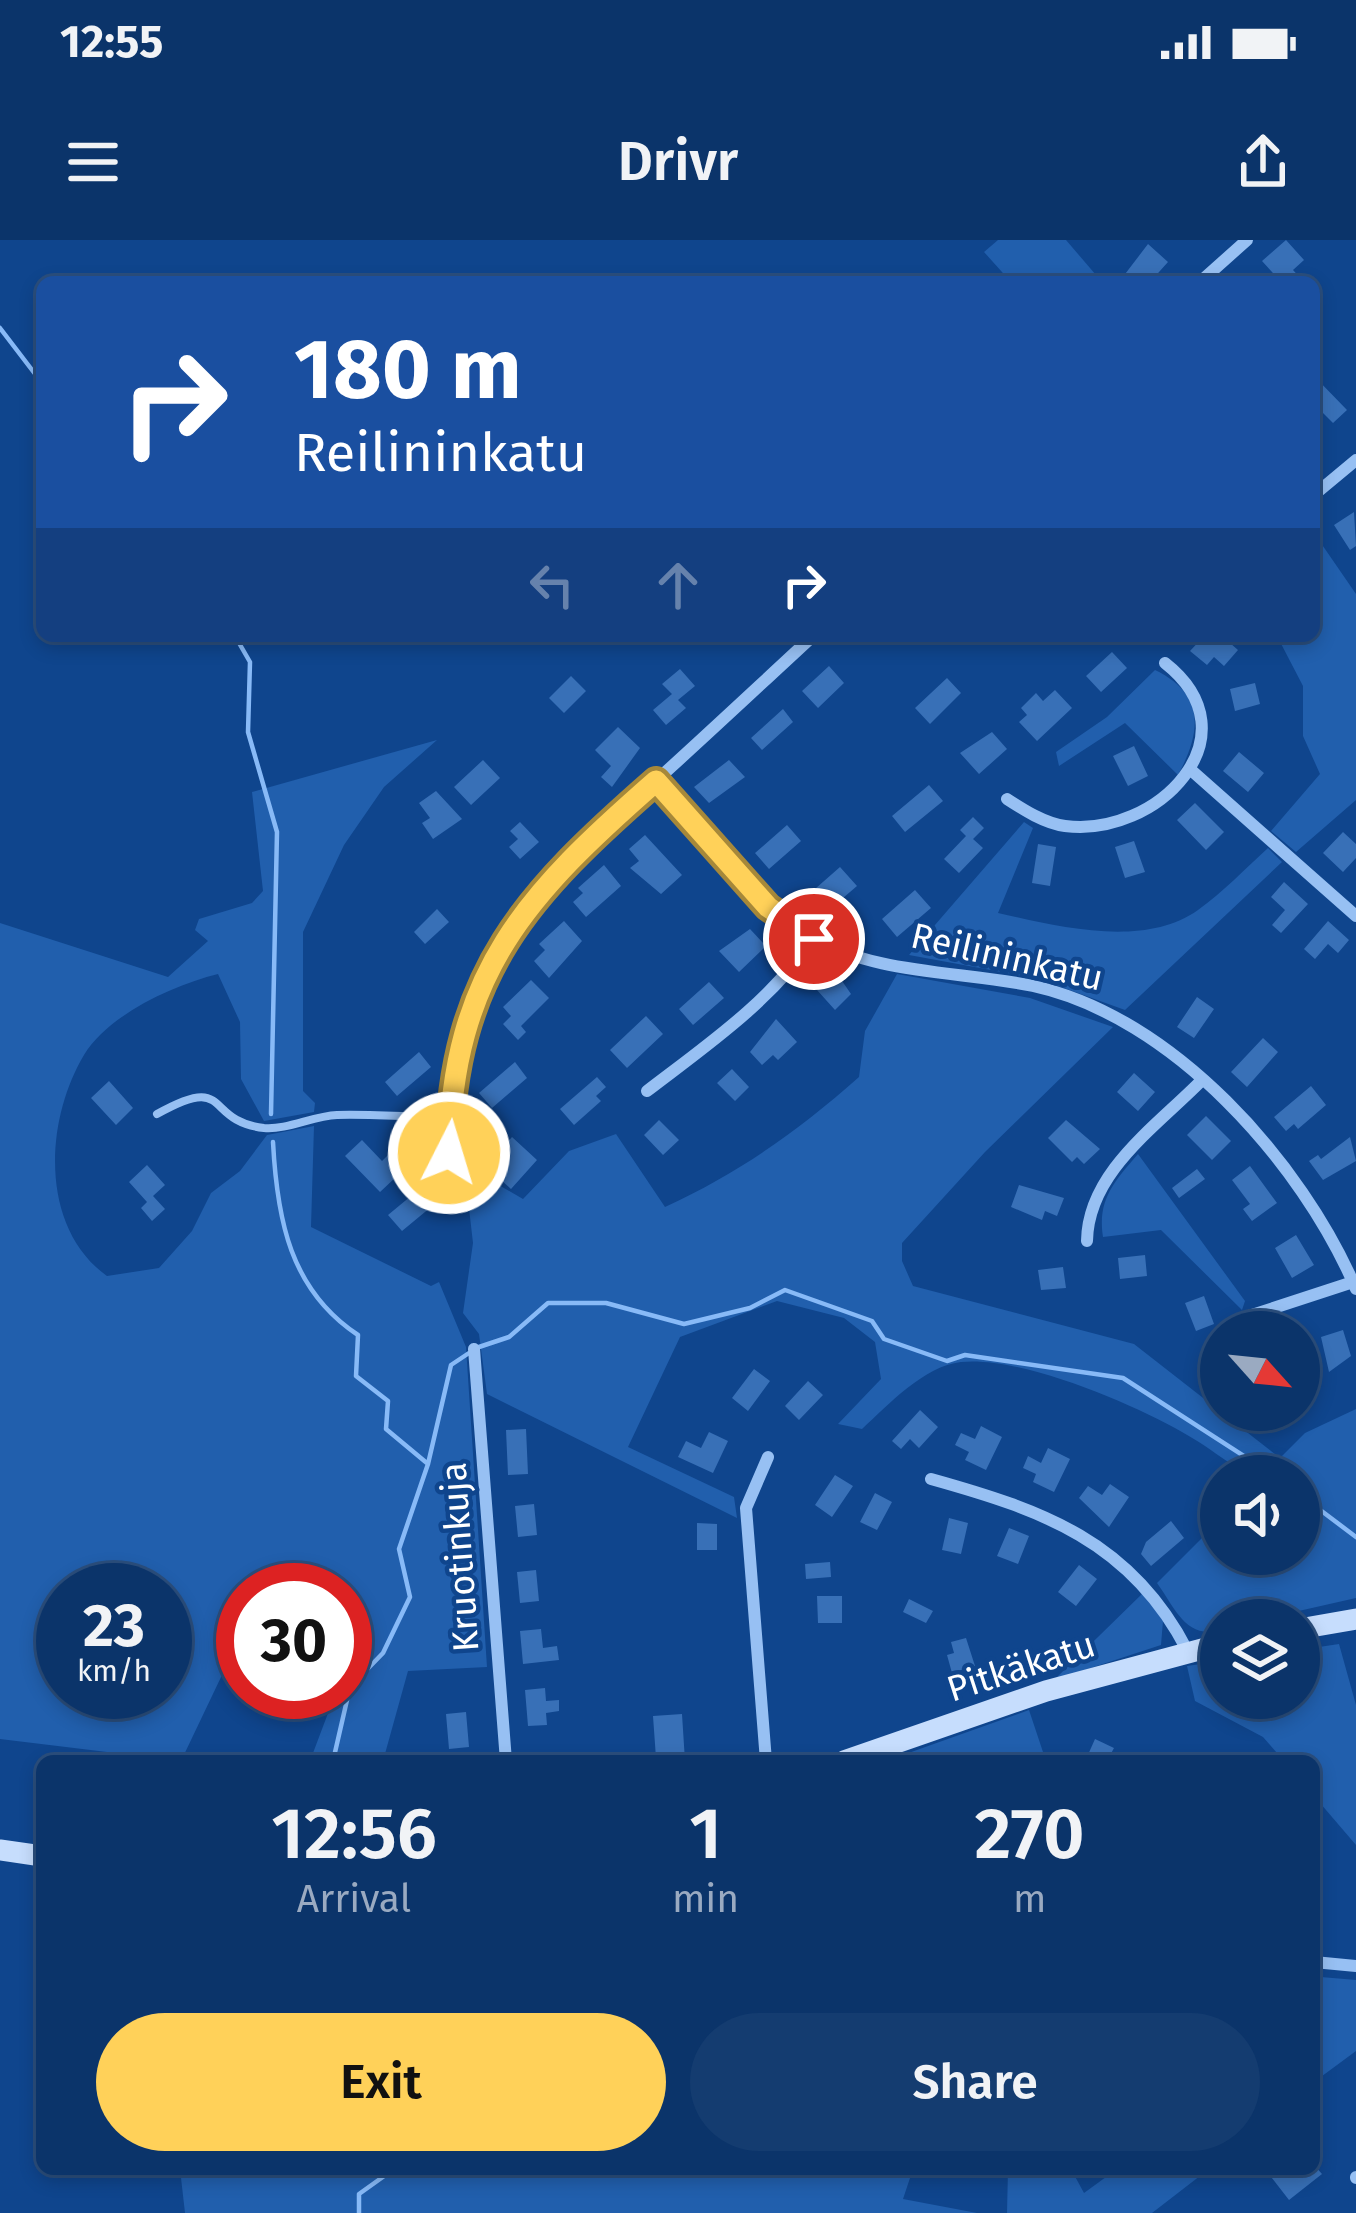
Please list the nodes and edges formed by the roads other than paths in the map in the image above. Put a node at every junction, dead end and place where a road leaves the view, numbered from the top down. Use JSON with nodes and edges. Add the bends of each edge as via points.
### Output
{"nodes":[{"id":1,"x":1247,"y":240,"type":"edge"},
{"id":2,"x":1207,"y":276,"type":"edge"},
{"id":3,"x":1356,"y":460,"type":"edge"},
{"id":4,"x":1320,"y":490,"type":"edge"},
{"id":5,"x":807,"y":642,"type":"edge"},
{"id":6,"x":1165,"y":662,"type":"dead end"},
{"id":7,"x":1191,"y":770,"type":"junction"},
{"id":8,"x":656,"y":781,"type":"junction"},
{"id":9,"x":1007,"y":799,"type":"dead end"},
{"id":10,"x":1356,"y":916,"type":"edge"},
{"id":11,"x":814,"y":939,"type":"junction"},
{"id":12,"x":1202,"y":1080,"type":"junction"},
{"id":13,"x":647,"y":1091,"type":"dead end"},
{"id":14,"x":158,"y":1114,"type":"dead end"},
{"id":15,"x":449,"y":1118,"type":"junction"},
{"id":16,"x":449,"y":1153,"type":"dead end"},
{"id":17,"x":1088,"y":1241,"type":"dead end"},
{"id":18,"x":1354,"y":1285,"type":"edge"},
{"id":19,"x":1266,"y":1311,"type":"edge"},
{"id":20,"x":475,"y":1349,"type":"dead end"},
{"id":21,"x":768,"y":1457,"type":"dead end"},
{"id":22,"x":931,"y":1479,"type":"dead end"},
{"id":23,"x":1355,"y":1623,"type":"edge"},
{"id":24,"x":1320,"y":1627,"type":"edge"},
{"id":25,"x":1200,"y":1648,"type":"edge"},
{"id":26,"x":1187,"y":1650,"type":"junction"},
{"id":27,"x":506,"y":1755,"type":"edge"},
{"id":28,"x":766,"y":1755,"type":"edge"},
{"id":29,"x":861,"y":1755,"type":"edge"},
{"id":30,"x":0,"y":1850,"type":"edge"},
{"id":31,"x":36,"y":1855,"type":"edge"},
{"id":32,"x":1320,"y":1963,"type":"edge"},
{"id":33,"x":1356,"y":1966,"type":"edge"}],
"edges":[{"from":1,"to":2,"type":"street"},
{"from":3,"to":4,"type":"street"},
{"from":5,"to":8,"type":"street"},
{"from":6,"to":7,"type":"street","via":[[1202,707],[1203,739]]},
{"from":7,"to":9,"type":"street","via":[[1132,816],[1099,826],[1063,826]]},
{"from":7,"to":10,"type":"street"},
{"from":8,"to":11,"type":"street","name":"Reilininkatu","via":[[768,907]]},
{"from":8,"to":15,"type":"street","via":[[570,856],[493,955],[473,1006]]},
{"from":11,"to":12,"type":"street","name":"Reilininkatu","via":[[858,956],[1093,1003],[1138,1025]]},
{"from":11,"to":13,"type":"street","via":[[748,1012]]},
{"from":12,"to":17,"type":"street","via":[[1103,1183]]},
{"from":12,"to":18,"type":"street","name":"Reilininkatu","via":[[1298,1185],[1333,1235]]},
{"from":14,"to":15,"type":"lane","via":[[206,1094],[233,1116],[269,1129],[332,1115]]},
{"from":15,"to":16,"type":"street"},
{"from":18,"to":19,"type":"street"},
{"from":20,"to":27,"type":"street","name":"Kruotinkuja"},
{"from":21,"to":28,"type":"street","via":[[746,1508]]},
{"from":22,"to":26,"type":"street","via":[[1020,1506],[1107,1550],[1144,1582]]},
{"from":23,"to":24,"type":"street"},
{"from":25,"to":26,"type":"street","name":"Pitkäkatu"},
{"from":26,"to":29,"type":"street","name":"Pitkäkatu"},
{"from":30,"to":31,"type":"street"},
{"from":32,"to":33,"type":"street"}]}
